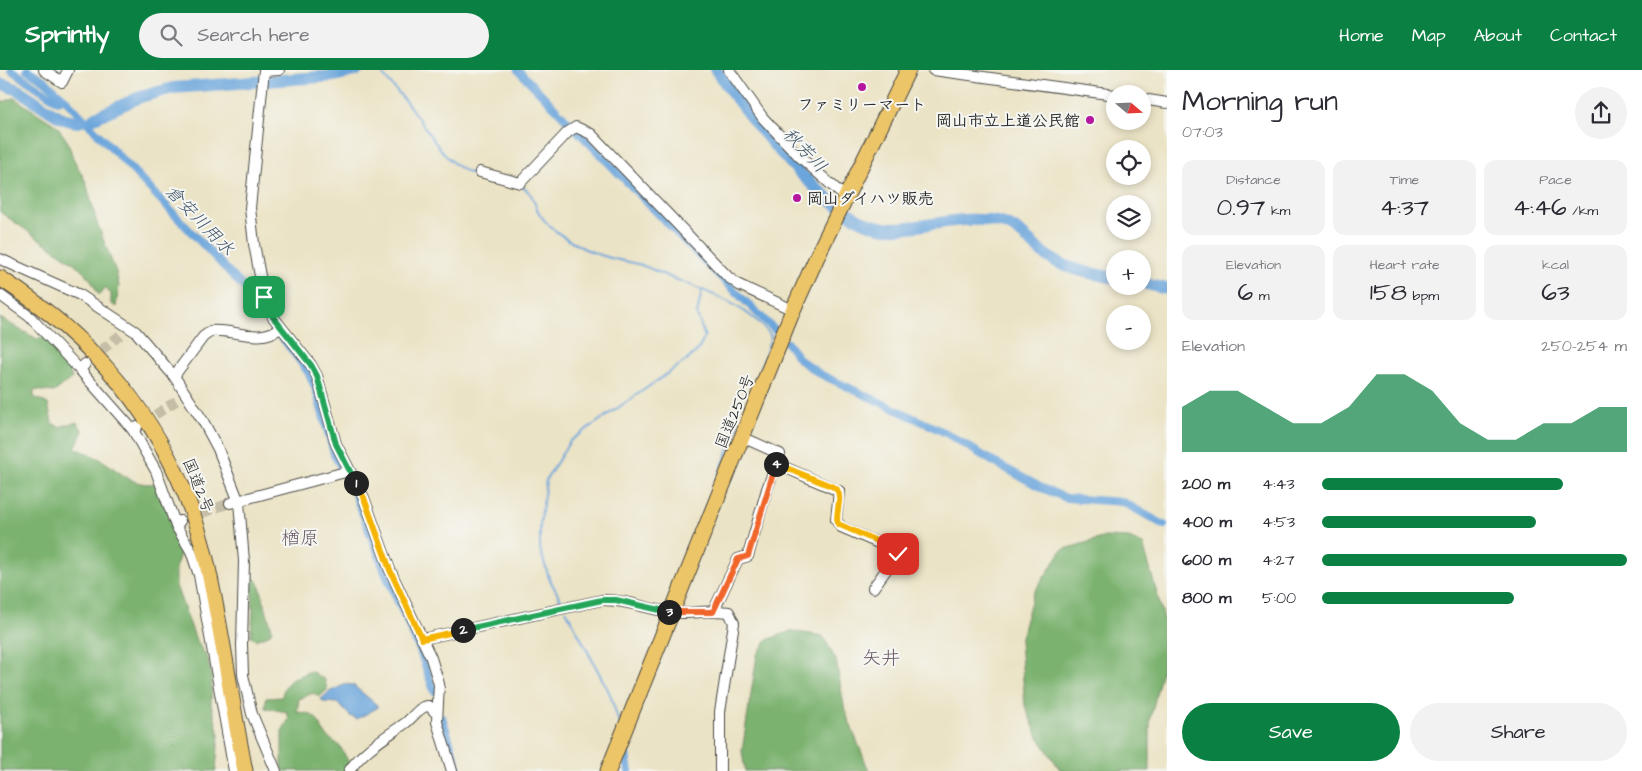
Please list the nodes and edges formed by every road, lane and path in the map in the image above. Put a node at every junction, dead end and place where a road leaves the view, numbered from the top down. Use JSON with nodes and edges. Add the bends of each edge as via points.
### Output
{"nodes":[{"id":1,"x":44,"y":70,"type":"edge"},
{"id":2,"x":68,"y":70,"type":"edge"},
{"id":3,"x":279,"y":70,"type":"edge"},
{"id":4,"x":729,"y":70,"type":"edge"},
{"id":5,"x":908,"y":70,"type":"edge"},
{"id":6,"x":932,"y":70,"type":"edge"},
{"id":7,"x":264,"y":73,"type":"edge"},
{"id":8,"x":1106,"y":94,"type":"edge"},
{"id":9,"x":1151,"y":100,"type":"edge"},
{"id":10,"x":1167,"y":102,"type":"edge"},
{"id":11,"x":480,"y":172,"type":"dead end"},
{"id":12,"x":844,"y":199,"type":"junction"},
{"id":13,"x":0,"y":259,"type":"edge"},
{"id":14,"x":0,"y":278,"type":"edge"},
{"id":15,"x":0,"y":295,"type":"edge"},
{"id":16,"x":793,"y":310,"type":"junction"},
{"id":17,"x":277,"y":330,"type":"junction"},
{"id":18,"x":174,"y":376,"type":"junction"},
{"id":19,"x":742,"y":437,"type":"junction"},
{"id":20,"x":777,"y":461,"type":"junction"},
{"id":21,"x":346,"y":473,"type":"junction"},
{"id":22,"x":234,"y":503,"type":"junction"},
{"id":23,"x":873,"y":588,"type":"dead end"},
{"id":24,"x":672,"y":612,"type":"junction"},
{"id":25,"x":713,"y":612,"type":"junction"},
{"id":26,"x":422,"y":639,"type":"junction"},
{"id":27,"x":436,"y":713,"type":"junction"},
{"id":28,"x":234,"y":771,"type":"edge"},
{"id":29,"x":245,"y":771,"type":"edge"},
{"id":30,"x":276,"y":771,"type":"edge"},
{"id":31,"x":350,"y":771,"type":"edge"},
{"id":32,"x":452,"y":771,"type":"edge"},
{"id":33,"x":608,"y":771,"type":"edge"},
{"id":34,"x":720,"y":771,"type":"edge"}],
"edges":[{"from":1,"to":2,"type":"street","via":[[62,82]]},
{"from":3,"to":7,"type":"street"},
{"from":4,"to":12,"type":"street","via":[[763,118]]},
{"from":5,"to":12,"type":"highway","name":"国道250号"},
{"from":6,"to":8,"type":"street"},
{"from":7,"to":17,"type":"street","via":[[251,221],[264,297]]},
{"from":9,"to":10,"type":"street"},
{"from":11,"to":16,"type":"street","via":[[520,182],[568,132],[576,127],[583,129],[728,277]]},
{"from":12,"to":16,"type":"highway","name":"国道250号"},
{"from":13,"to":18,"type":"street","via":[[80,295],[124,331],[136,332]]},
{"from":14,"to":29,"type":"highway","name":"国道2号","via":[[34,299],[94,353],[142,412],[178,477],[206,558]]},
{"from":15,"to":28,"type":"street","via":[[30,317],[83,367],[135,429],[156,471],[199,575]]},
{"from":16,"to":19,"type":"highway","name":"国道250号"},
{"from":17,"to":18,"type":"street","via":[[263,336],[211,331]]},
{"from":17,"to":21,"type":"street","via":[[311,365],[317,376]]},
{"from":18,"to":22,"type":"street","via":[[183,397],[218,449]]},
{"from":19,"to":20,"type":"street","via":[[780,454]]},
{"from":19,"to":24,"type":"highway","name":"国道250号"},
{"from":20,"to":23,"type":"street","via":[[839,491],[836,520],[842,527],[899,552]]},
{"from":20,"to":25,"type":"street","via":[[748,556],[738,559]]},
{"from":21,"to":22,"type":"street"},
{"from":21,"to":26,"type":"street","via":[[364,498],[390,570]]},
{"from":22,"to":30,"type":"street","via":[[244,562],[243,675],[252,714]]},
{"from":24,"to":25,"type":"street"},
{"from":24,"to":26,"type":"street","via":[[609,600]]},
{"from":24,"to":33,"type":"highway","name":"国道250号"},
{"from":25,"to":34,"type":"street","via":[[729,612],[734,624],[720,712]]},
{"from":26,"to":27,"type":"street","via":[[439,684]]},
{"from":27,"to":31,"type":"street","via":[[429,706],[424,707],[391,732]]},
{"from":27,"to":32,"type":"street"}]}
